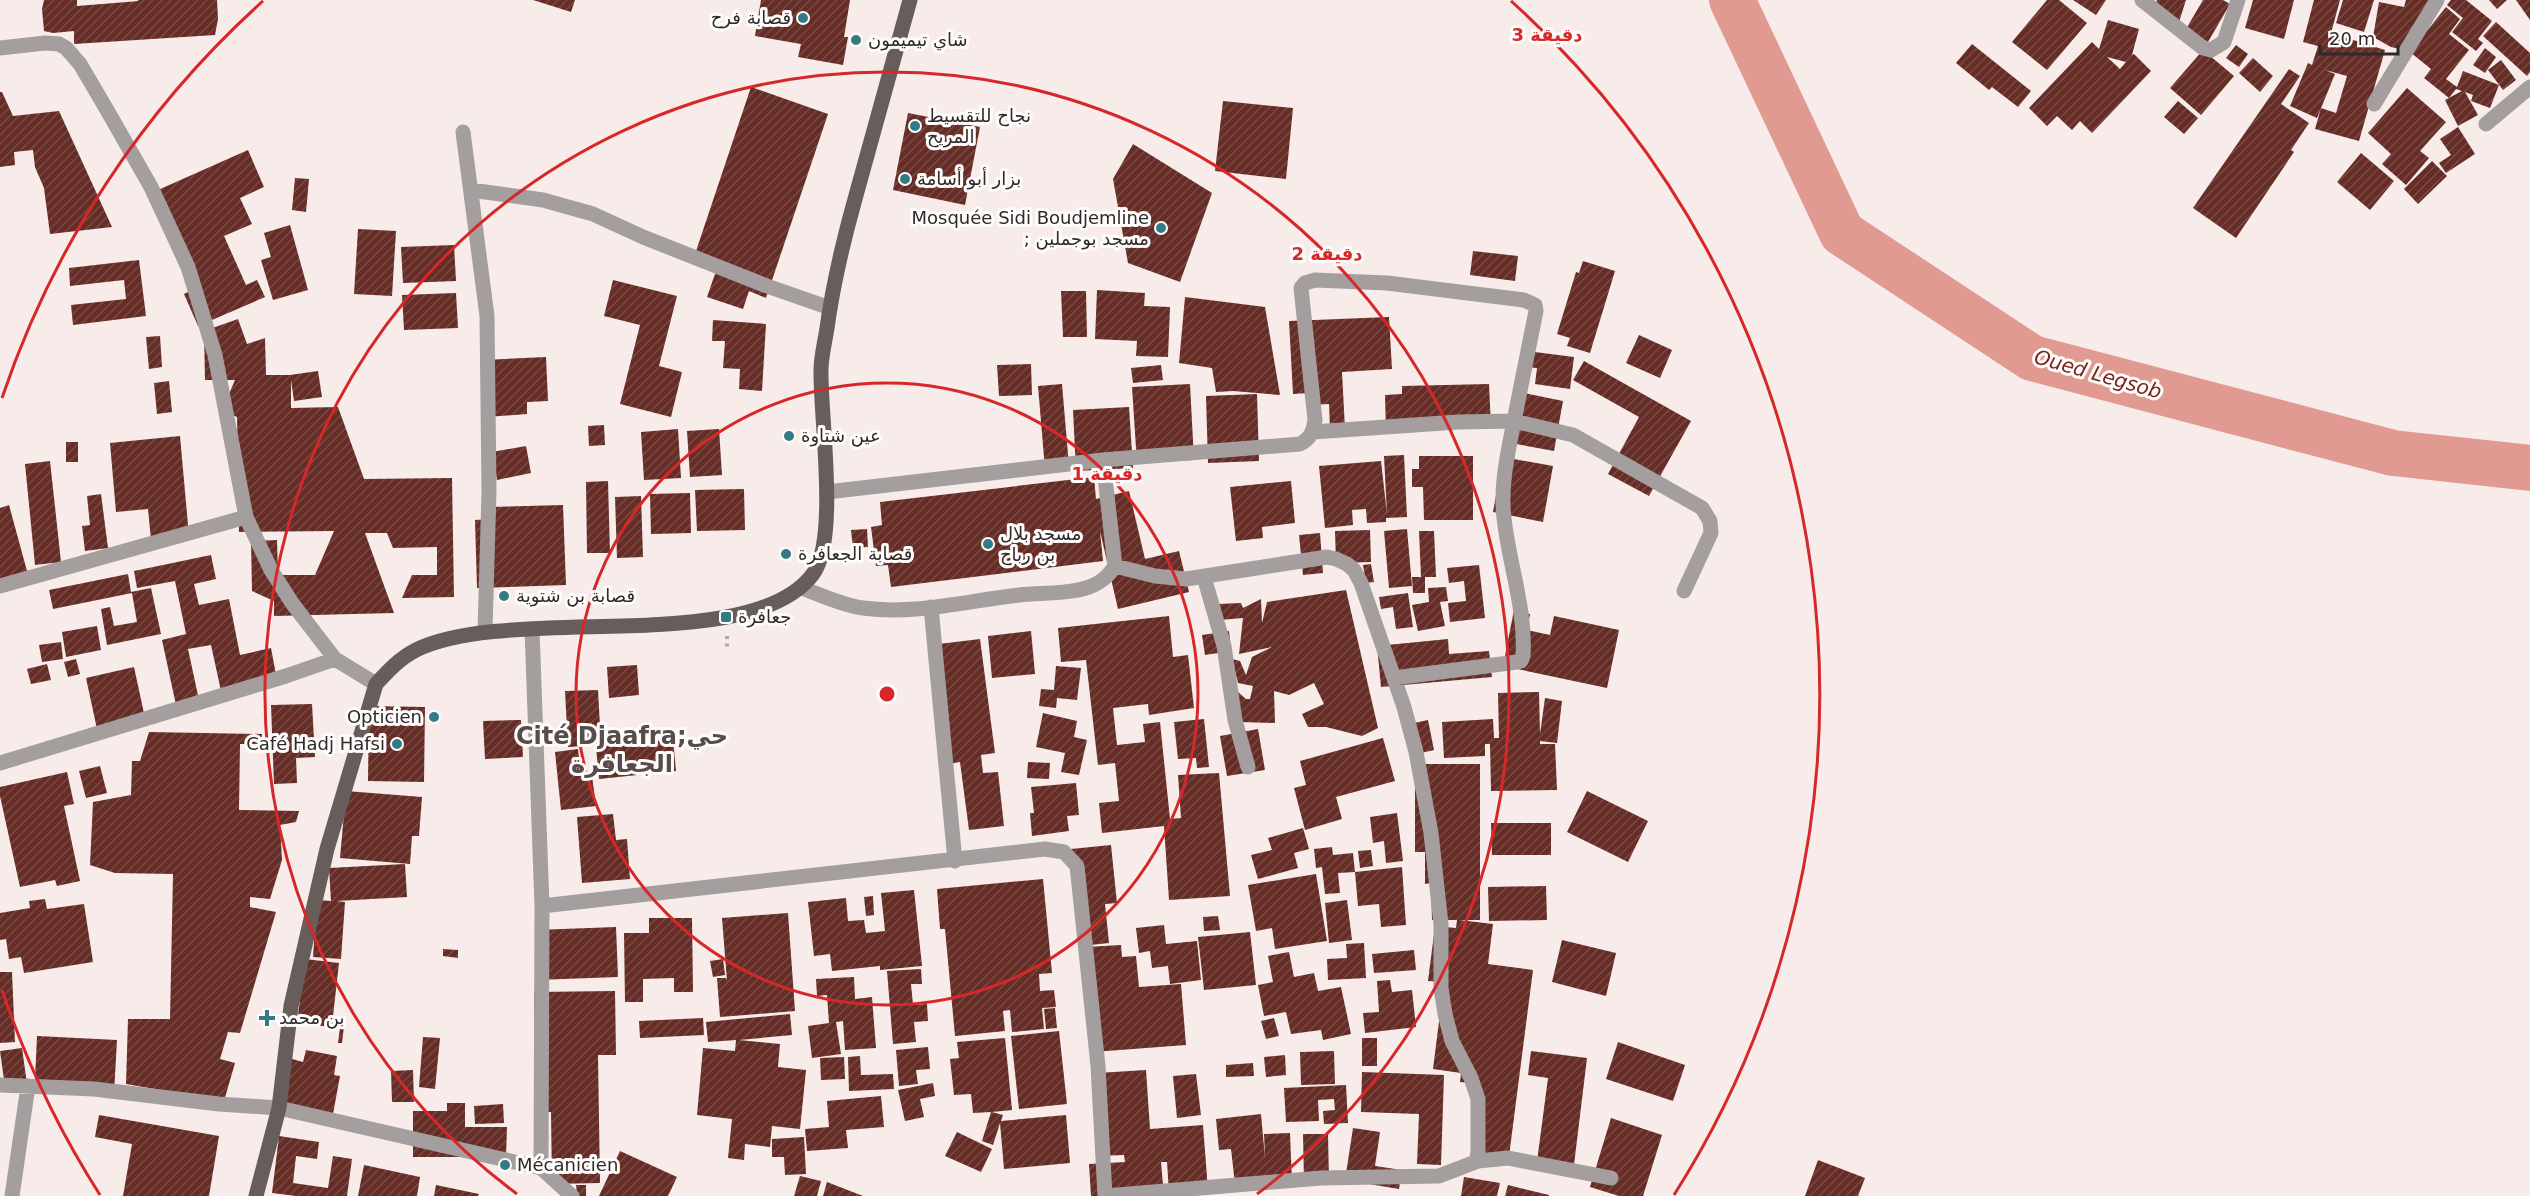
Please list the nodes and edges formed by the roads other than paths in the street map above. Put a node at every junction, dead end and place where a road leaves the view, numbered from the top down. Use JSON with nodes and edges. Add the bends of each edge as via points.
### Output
{"nodes":[{"id":1,"x":910,"y":0,"type":"edge"},
{"id":2,"x":2142,"y":0,"type":"edge"},
{"id":3,"x":2238,"y":0,"type":"edge"},
{"id":4,"x":2437,"y":0,"type":"edge"},
{"id":5,"x":0,"y":48,"type":"edge"},
{"id":6,"x":2530,"y":87,"type":"edge"},
{"id":7,"x":2374,"y":104,"type":"dead end"},
{"id":8,"x":2486,"y":124,"type":"dead end"},
{"id":9,"x":463,"y":132,"type":"dead end"},
{"id":10,"x":471,"y":190,"type":"junction"},
{"id":11,"x":830,"y":308,"type":"junction"},
{"id":12,"x":1514,"y":421,"type":"junction"},
{"id":13,"x":1313,"y":432,"type":"junction"},
{"id":14,"x":1103,"y":460,"type":"junction"},
{"id":15,"x":827,"y":492,"type":"junction"},
{"id":16,"x":246,"y":517,"type":"junction"},
{"id":17,"x":1115,"y":566,"type":"junction"},
{"id":18,"x":1204,"y":577,"type":"junction"},
{"id":19,"x":0,"y":586,"type":"edge"},
{"id":20,"x":802,"y":588,"type":"junction"},
{"id":21,"x":1684,"y":591,"type":"dead end"},
{"id":22,"x":931,"y":607,"type":"junction"},
{"id":23,"x":532,"y":629,"type":"junction"},
{"id":24,"x":485,"y":632,"type":"junction"},
{"id":25,"x":335,"y":658,"type":"junction"},
{"id":26,"x":1394,"y":678,"type":"junction"},
{"id":27,"x":376,"y":684,"type":"junction"},
{"id":28,"x":0,"y":763,"type":"edge"},
{"id":29,"x":1248,"y":768,"type":"dead end"},
{"id":30,"x":955,"y":861,"type":"junction"},
{"id":31,"x":542,"y":906,"type":"junction"},
{"id":32,"x":0,"y":1085,"type":"edge"},
{"id":33,"x":28,"y":1086,"type":"junction"},
{"id":34,"x":279,"y":1108,"type":"junction"},
{"id":35,"x":1478,"y":1161,"type":"junction"},
{"id":36,"x":541,"y":1167,"type":"junction"},
{"id":37,"x":1611,"y":1178,"type":"dead end"},
{"id":38,"x":12,"y":1196,"type":"edge"},
{"id":39,"x":256,"y":1196,"type":"edge"},
{"id":40,"x":572,"y":1196,"type":"edge"},
{"id":41,"x":1105,"y":1196,"type":"edge"}],
"edges":[{"from":1,"to":11,"type":"main road","via":[[836,269]]},
{"from":2,"to":3,"type":"street","via":[[2203,48],[2211,50],[2224,42]]},
{"from":4,"to":7,"type":"street"},
{"from":5,"to":16,"type":"street","via":[[45,43],[66,48],[80,64],[151,187],[188,267],[215,355]]},
{"from":6,"to":8,"type":"street"},
{"from":9,"to":10,"type":"street"},
{"from":10,"to":11,"type":"street","via":[[543,200],[593,214]]},
{"from":10,"to":24,"type":"street","via":[[488,316]]},
{"from":11,"to":15,"type":"main road","via":[[820,368]]},
{"from":12,"to":13,"type":"street"},
{"from":12,"to":13,"type":"street","via":[[1536,311],[1531,302],[1387,283],[1315,280],[1301,288]]},
{"from":12,"to":21,"type":"street","via":[[1573,435],[1702,508],[1710,521],[1711,533]]},
{"from":12,"to":26,"type":"street","via":[[1502,497],[1521,614],[1521,661]]},
{"from":13,"to":14,"type":"street","via":[[1300,444]]},
{"from":14,"to":15,"type":"street"},
{"from":14,"to":17,"type":"street"},
{"from":15,"to":20,"type":"main road","via":[[824,540],[816,571]]},
{"from":16,"to":19,"type":"street"},
{"from":16,"to":25,"type":"street","via":[[271,570]]},
{"from":17,"to":18,"type":"street","via":[[1170,578]]},
{"from":17,"to":22,"type":"street","via":[[1099,583],[1078,590]]},
{"from":18,"to":26,"type":"street","via":[[1327,557],[1336,559],[1354,570],[1361,583]]},
{"from":18,"to":29,"type":"street","via":[[1224,646],[1235,720]]},
{"from":20,"to":22,"type":"street","via":[[862,608]]},
{"from":20,"to":23,"type":"main road","via":[[766,606],[726,617],[607,628]]},
{"from":22,"to":30,"type":"street"},
{"from":23,"to":24,"type":"main road"},
{"from":23,"to":31,"type":"street"},
{"from":24,"to":27,"type":"main road","via":[[456,636],[416,650],[394,664]]},
{"from":25,"to":27,"type":"street"},
{"from":25,"to":28,"type":"street"},
{"from":26,"to":35,"type":"street","via":[[1416,752],[1431,833],[1445,1014],[1452,1041],[1478,1099]]},
{"from":27,"to":34,"type":"main road","via":[[327,849],[298,972]]},
{"from":30,"to":31,"type":"street"},
{"from":30,"to":41,"type":"street","via":[[1056,849],[1071,856],[1077,866],[1098,1066]]},
{"from":31,"to":36,"type":"street"},
{"from":32,"to":33,"type":"street"},
{"from":33,"to":34,"type":"street"},
{"from":33,"to":38,"type":"street"},
{"from":34,"to":36,"type":"street"},
{"from":34,"to":39,"type":"main road"},
{"from":35,"to":37,"type":"street","via":[[1508,1158]]},
{"from":35,"to":41,"type":"street","via":[[1439,1176],[1321,1178]]},
{"from":36,"to":40,"type":"street"}]}
